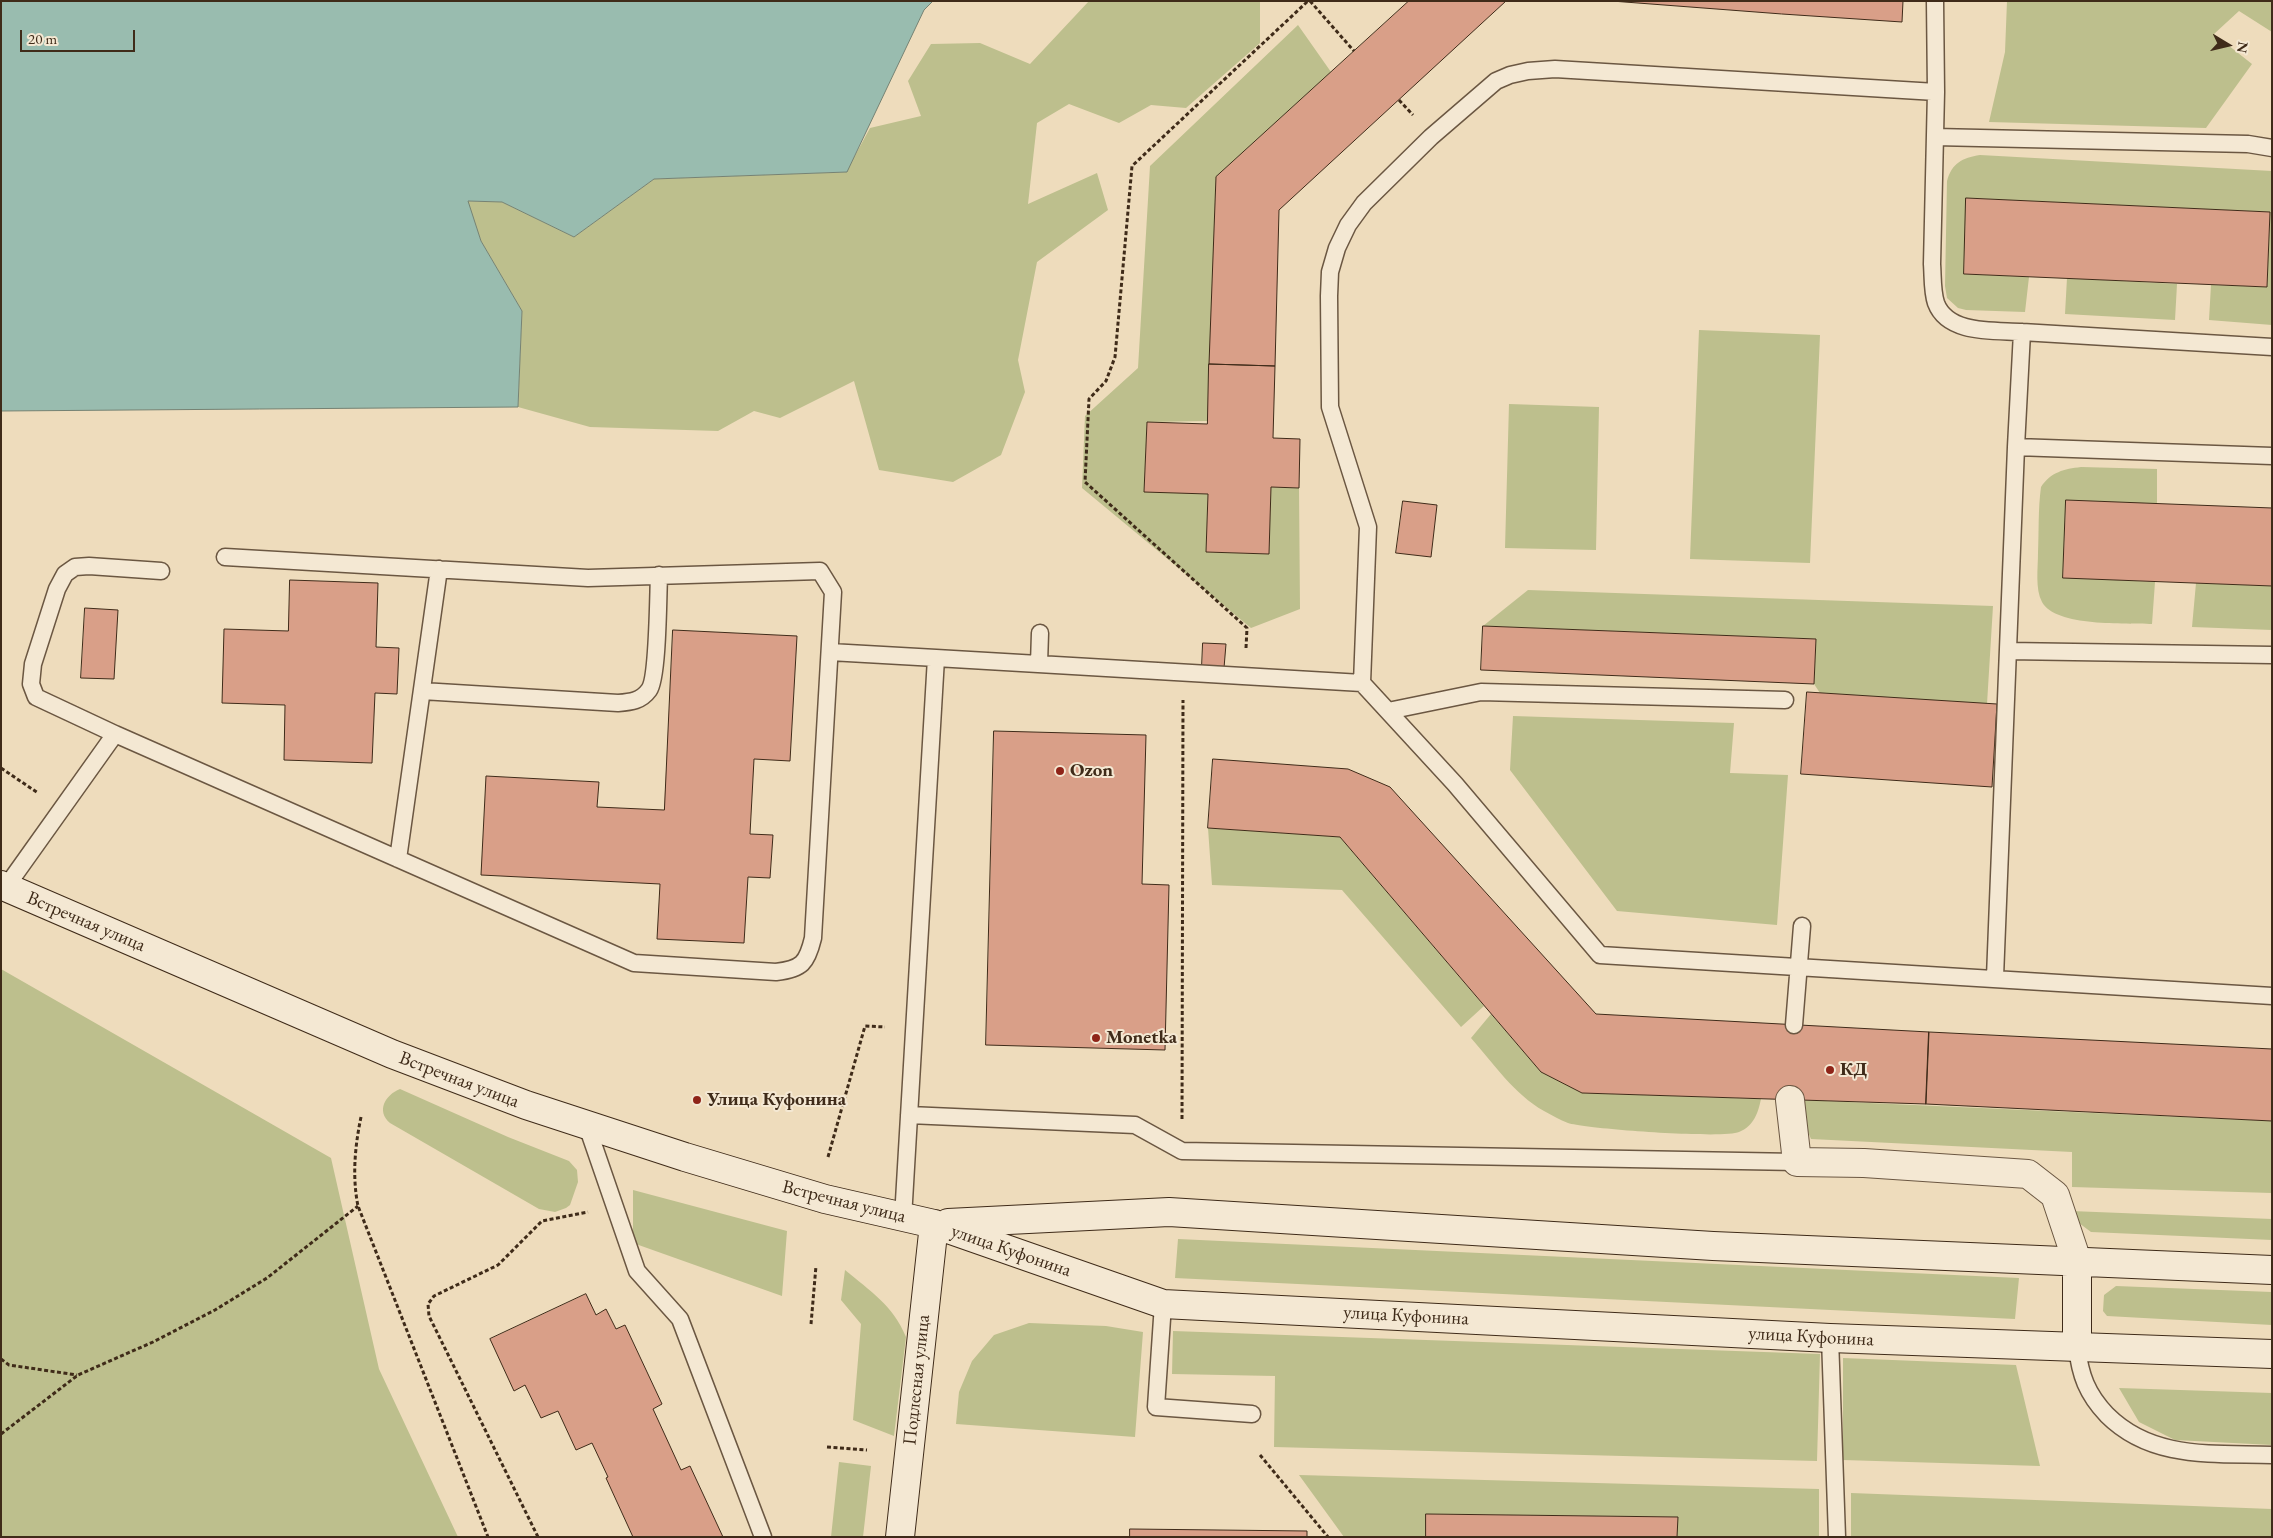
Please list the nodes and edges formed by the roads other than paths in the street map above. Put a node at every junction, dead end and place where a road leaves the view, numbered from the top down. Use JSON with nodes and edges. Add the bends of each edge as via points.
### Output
{"nodes":[{"id":1,"x":1935,"y":1,"type":"edge"},
{"id":2,"x":1936,"y":92,"type":"junction"},
{"id":3,"x":1934,"y":137,"type":"junction"},
{"id":4,"x":2272,"y":148,"type":"edge"},
{"id":5,"x":2022,"y":332,"type":"junction"},
{"id":6,"x":2272,"y":346,"type":"edge"},
{"id":7,"x":2016,"y":447,"type":"junction"},
{"id":8,"x":2272,"y":456,"type":"edge"},
{"id":9,"x":226,"y":557,"type":"dead end"},
{"id":10,"x":439,"y":569,"type":"junction"},
{"id":11,"x":161,"y":570,"type":"dead end"},
{"id":12,"x":659,"y":575,"type":"junction"},
{"id":13,"x":1040,"y":633,"type":"dead end"},
{"id":14,"x":2008,"y":651,"type":"junction"},
{"id":15,"x":830,"y":652,"type":"junction"},
{"id":16,"x":2272,"y":656,"type":"edge"},
{"id":17,"x":936,"y":658,"type":"junction"},
{"id":18,"x":1039,"y":664,"type":"junction"},
{"id":19,"x":1362,"y":683,"type":"junction"},
{"id":20,"x":422,"y":691,"type":"junction"},
{"id":21,"x":1785,"y":700,"type":"dead end"},
{"id":22,"x":1388,"y":711,"type":"junction"},
{"id":23,"x":115,"y":734,"type":"junction"},
{"id":24,"x":398,"y":859,"type":"junction"},
{"id":25,"x":4,"y":886,"type":"edge"},
{"id":26,"x":1802,"y":926,"type":"dead end"},
{"id":27,"x":1798,"y":968,"type":"junction"},
{"id":28,"x":1995,"y":977,"type":"junction"},
{"id":29,"x":2272,"y":996,"type":"edge"},
{"id":30,"x":1794,"y":1025,"type":"dead end"},
{"id":31,"x":1790,"y":1100,"type":"dead end"},
{"id":32,"x":909,"y":1115,"type":"junction"},
{"id":33,"x":587,"y":1126,"type":"junction"},
{"id":34,"x":1797,"y":1162,"type":"junction"},
{"id":35,"x":903,"y":1218,"type":"junction"},
{"id":36,"x":934,"y":1224,"type":"junction"},
{"id":37,"x":2077,"y":1261,"type":"junction"},
{"id":38,"x":2272,"y":1270,"type":"edge"},
{"id":39,"x":1164,"y":1304,"type":"junction"},
{"id":40,"x":1830,"y":1338,"type":"junction"},
{"id":41,"x":2077,"y":1347,"type":"junction"},
{"id":42,"x":2272,"y":1354,"type":"edge"},
{"id":43,"x":1252,"y":1414,"type":"dead end"},
{"id":44,"x":2272,"y":1455,"type":"edge"},
{"id":45,"x":763,"y":1537,"type":"edge"},
{"id":46,"x":900,"y":1537,"type":"edge"},
{"id":47,"x":1837,"y":1537,"type":"edge"}],
"edges":[{"from":1,"to":2,"type":"lane"},
{"from":2,"to":3,"type":"lane"},
{"from":2,"to":19,"type":"lane","via":[[1594,71],[1528,70],[1496,81],[1431,137],[1364,203],[1337,248],[1330,272],[1329,296],[1330,407],[1368,527]]},
{"from":3,"to":4,"type":"lane","via":[[2248,144]]},
{"from":3,"to":5,"type":"lane","via":[[1932,264],[1937,304],[1943,315],[1958,325],[1978,330]]},
{"from":5,"to":6,"type":"lane"},
{"from":5,"to":7,"type":"lane"},
{"from":7,"to":8,"type":"lane"},
{"from":7,"to":14,"type":"lane"},
{"from":9,"to":10,"type":"lane"},
{"from":10,"to":12,"type":"lane","via":[[588,578]]},
{"from":10,"to":20,"type":"lane"},
{"from":11,"to":23,"type":"lane","via":[[88,566],[75,567],[64,574],[33,664],[31,684],[36,697]]},
{"from":12,"to":15,"type":"lane","via":[[820,571],[833,592]]},
{"from":12,"to":20,"type":"lane","via":[[654,674],[650,690],[636,702]]},
{"from":13,"to":18,"type":"lane"},
{"from":14,"to":16,"type":"lane"},
{"from":14,"to":28,"type":"lane"},
{"from":15,"to":17,"type":"lane"},
{"from":15,"to":24,"type":"lane","via":[[813,938],[808,958],[794,970],[776,972],[634,963]]},
{"from":17,"to":18,"type":"lane"},
{"from":17,"to":32,"type":"lane"},
{"from":18,"to":19,"type":"lane"},
{"from":19,"to":22,"type":"lane"},
{"from":20,"to":24,"type":"lane"},
{"from":21,"to":22,"type":"lane","via":[[1481,692]]},
{"from":22,"to":27,"type":"lane","via":[[1455,784],[1600,955]]},
{"from":23,"to":24,"type":"lane"},
{"from":23,"to":25,"type":"lane"},
{"from":25,"to":33,"type":"main road","name":"Встречная улица","via":[[392,1054]]},
{"from":26,"to":27,"type":"lane"},
{"from":27,"to":28,"type":"lane"},
{"from":27,"to":30,"type":"lane"},
{"from":28,"to":29,"type":"lane"},
{"from":31,"to":34,"type":"main road"},
{"from":32,"to":34,"type":"lane","via":[[1135,1125],[1182,1151]]},
{"from":32,"to":35,"type":"lane"},
{"from":33,"to":35,"type":"main road","name":"Встречная улица","via":[[824,1199]]},
{"from":33,"to":45,"type":"lane","via":[[637,1271],[680,1318]]},
{"from":34,"to":37,"type":"main road","via":[[2028,1174],[2055,1195]]},
{"from":35,"to":36,"type":"main road","name":"Встречная улица"},
{"from":36,"to":37,"type":"main road","name":"улица Куфонина","via":[[1169,1212],[1713,1246]]},
{"from":36,"to":39,"type":"main road","name":"улица Куфонина"},
{"from":36,"to":46,"type":"main road","name":"Подлесная улица"},
{"from":37,"to":38,"type":"main road","name":"улица Куфонина"},
{"from":37,"to":41,"type":"main road"},
{"from":39,"to":40,"type":"main road","name":"улица Куфонина"},
{"from":39,"to":43,"type":"lane","via":[[1156,1407]]},
{"from":40,"to":41,"type":"main road","name":"улица Куфонина"},
{"from":40,"to":47,"type":"lane"},
{"from":41,"to":42,"type":"main road","name":"улица Куфонина"},
{"from":41,"to":44,"type":"lane","via":[[2079,1370],[2088,1390],[2120,1427],[2138,1439],[2159,1447],[2185,1451]]}]}
